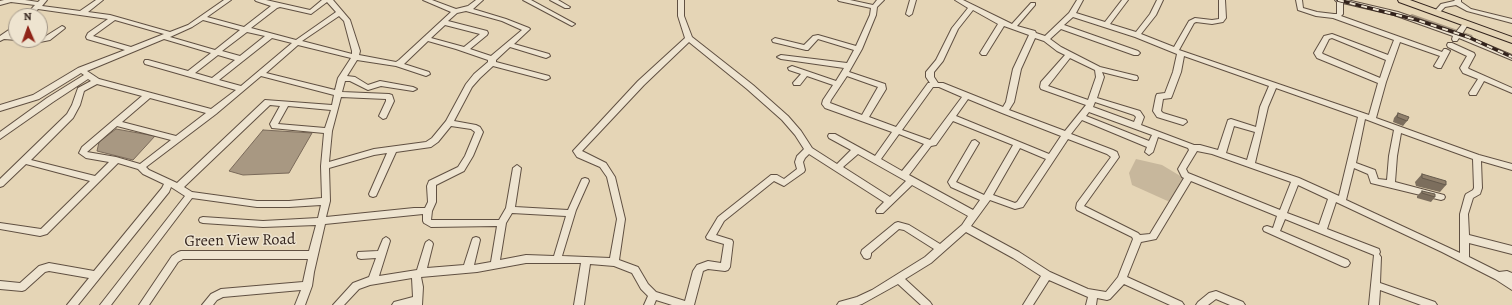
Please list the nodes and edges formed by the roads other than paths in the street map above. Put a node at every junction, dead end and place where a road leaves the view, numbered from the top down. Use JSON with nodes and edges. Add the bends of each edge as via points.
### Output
{"nodes":[{"id":1,"x":100,"y":0,"type":"edge"},
{"id":2,"x":228,"y":0,"type":"edge"},
{"id":3,"x":258,"y":0,"type":"edge"},
{"id":4,"x":326,"y":0,"type":"edge"},
{"id":5,"x":329,"y":0,"type":"edge"},
{"id":6,"x":426,"y":0,"type":"edge"},
{"id":7,"x":480,"y":0,"type":"edge"},
{"id":8,"x":526,"y":0,"type":"edge"},
{"id":9,"x":553,"y":0,"type":"edge"},
{"id":10,"x":681,"y":0,"type":"edge"},
{"id":11,"x":841,"y":0,"type":"edge"},
{"id":12,"x":881,"y":0,"type":"edge"},
{"id":13,"x":913,"y":0,"type":"edge"},
{"id":14,"x":958,"y":0,"type":"edge"},
{"id":15,"x":1080,"y":0,"type":"edge"},
{"id":16,"x":1125,"y":0,"type":"edge"},
{"id":17,"x":1160,"y":0,"type":"edge"},
{"id":18,"x":1222,"y":0,"type":"edge"},
{"id":19,"x":1299,"y":0,"type":"edge"},
{"id":20,"x":1339,"y":0,"type":"edge"},
{"id":21,"x":1402,"y":0,"type":"edge"},
{"id":22,"x":1458,"y":1,"type":"edge"},
{"id":23,"x":0,"y":3,"type":"edge"},
{"id":24,"x":40,"y":4,"type":"edge"},
{"id":25,"x":1033,"y":4,"type":"dead end"},
{"id":26,"x":278,"y":5,"type":"junction"},
{"id":27,"x":567,"y":7,"type":"dead end"},
{"id":28,"x":874,"y":7,"type":"junction"},
{"id":29,"x":971,"y":8,"type":"junction"},
{"id":30,"x":467,"y":9,"type":"junction"},
{"id":31,"x":455,"y":11,"type":"junction"},
{"id":32,"x":340,"y":12,"type":"junction"},
{"id":33,"x":1437,"y":12,"type":"junction"},
{"id":34,"x":82,"y":13,"type":"junction"},
{"id":35,"x":909,"y":14,"type":"dead end"},
{"id":36,"x":1072,"y":14,"type":"junction"},
{"id":37,"x":1334,"y":16,"type":"junction"},
{"id":38,"x":114,"y":18,"type":"junction"},
{"id":39,"x":202,"y":18,"type":"junction"},
{"id":40,"x":1512,"y":20,"type":"edge"},
{"id":41,"x":443,"y":22,"type":"junction"},
{"id":42,"x":1002,"y":23,"type":"junction"},
{"id":43,"x":1466,"y":23,"type":"junction"},
{"id":44,"x":572,"y":24,"type":"dead end"},
{"id":45,"x":1106,"y":25,"type":"junction"},
{"id":46,"x":1060,"y":26,"type":"junction"},
{"id":47,"x":1013,"y":27,"type":"junction"},
{"id":48,"x":62,"y":28,"type":"dead end"},
{"id":49,"x":245,"y":29,"type":"junction"},
{"id":50,"x":1033,"y":33,"type":"junction"},
{"id":51,"x":171,"y":34,"type":"junction"},
{"id":52,"x":271,"y":35,"type":"junction"},
{"id":53,"x":1137,"y":35,"type":"junction"},
{"id":54,"x":1457,"y":35,"type":"junction"},
{"id":55,"x":48,"y":38,"type":"edge"},
{"id":56,"x":163,"y":38,"type":"junction"},
{"id":57,"x":689,"y":38,"type":"junction"},
{"id":58,"x":1398,"y":38,"type":"junction"},
{"id":59,"x":427,"y":39,"type":"junction"},
{"id":60,"x":1046,"y":39,"type":"junction"},
{"id":61,"x":775,"y":40,"type":"dead end"},
{"id":62,"x":1512,"y":40,"type":"edge"},
{"id":63,"x":297,"y":42,"type":"junction"},
{"id":64,"x":510,"y":45,"type":"junction"},
{"id":65,"x":1450,"y":45,"type":"junction"},
{"id":66,"x":466,"y":49,"type":"junction"},
{"id":67,"x":858,"y":49,"type":"junction"},
{"id":68,"x":132,"y":50,"type":"junction"},
{"id":69,"x":217,"y":52,"type":"junction"},
{"id":70,"x":1178,"y":52,"type":"junction"},
{"id":71,"x":984,"y":53,"type":"dead end"},
{"id":72,"x":1136,"y":53,"type":"dead end"},
{"id":73,"x":1069,"y":54,"type":"junction"},
{"id":74,"x":1443,"y":55,"type":"junction"},
{"id":75,"x":546,"y":56,"type":"dead end"},
{"id":76,"x":355,"y":57,"type":"junction"},
{"id":77,"x":781,"y":57,"type":"dead end"},
{"id":78,"x":1512,"y":58,"type":"edge"},
{"id":79,"x":240,"y":59,"type":"junction"},
{"id":80,"x":1391,"y":59,"type":"junction"},
{"id":81,"x":492,"y":61,"type":"junction"},
{"id":82,"x":148,"y":62,"type":"dead end"},
{"id":83,"x":397,"y":64,"type":"junction"},
{"id":84,"x":1438,"y":66,"type":"dead end"},
{"id":85,"x":792,"y":68,"type":"dead end"},
{"id":86,"x":1098,"y":69,"type":"junction"},
{"id":87,"x":81,"y":70,"type":"junction"},
{"id":88,"x":847,"y":70,"type":"junction"},
{"id":89,"x":805,"y":72,"type":"junction"},
{"id":90,"x":189,"y":74,"type":"junction"},
{"id":91,"x":260,"y":74,"type":"junction"},
{"id":92,"x":426,"y":74,"type":"dead end"},
{"id":93,"x":88,"y":76,"type":"junction"},
{"id":94,"x":342,"y":78,"type":"junction"},
{"id":95,"x":546,"y":78,"type":"dead end"},
{"id":96,"x":1134,"y":78,"type":"dead end"},
{"id":97,"x":1482,"y":78,"type":"junction"},
{"id":98,"x":96,"y":81,"type":"junction"},
{"id":99,"x":213,"y":81,"type":"junction"},
{"id":100,"x":1382,"y":82,"type":"junction"},
{"id":101,"x":797,"y":83,"type":"dead end"},
{"id":102,"x":838,"y":84,"type":"junction"},
{"id":103,"x":935,"y":84,"type":"junction"},
{"id":104,"x":1273,"y":85,"type":"junction"},
{"id":105,"x":242,"y":89,"type":"junction"},
{"id":106,"x":413,"y":89,"type":"dead end"},
{"id":107,"x":1512,"y":91,"type":"edge"},
{"id":108,"x":338,"y":93,"type":"junction"},
{"id":109,"x":1473,"y":93,"type":"dead end"},
{"id":110,"x":148,"y":96,"type":"junction"},
{"id":111,"x":967,"y":96,"type":"junction"},
{"id":112,"x":285,"y":104,"type":"junction"},
{"id":113,"x":1090,"y":104,"type":"junction"},
{"id":114,"x":0,"y":108,"type":"edge"},
{"id":115,"x":335,"y":108,"type":"junction"},
{"id":116,"x":1005,"y":111,"type":"junction"},
{"id":117,"x":213,"y":112,"type":"junction"},
{"id":118,"x":383,"y":116,"type":"dead end"},
{"id":119,"x":1081,"y":116,"type":"junction"},
{"id":120,"x":1362,"y":116,"type":"junction"},
{"id":121,"x":951,"y":117,"type":"junction"},
{"id":122,"x":864,"y":118,"type":"junction"},
{"id":123,"x":1372,"y":119,"type":"junction"},
{"id":124,"x":1183,"y":122,"type":"dead end"},
{"id":125,"x":116,"y":123,"type":"junction"},
{"id":126,"x":449,"y":123,"type":"junction"},
{"id":127,"x":1137,"y":126,"type":"junction"},
{"id":128,"x":1398,"y":129,"type":"junction"},
{"id":129,"x":1259,"y":130,"type":"junction"},
{"id":130,"x":328,"y":131,"type":"junction"},
{"id":131,"x":896,"y":131,"type":"junction"},
{"id":132,"x":1156,"y":133,"type":"junction"},
{"id":133,"x":1066,"y":135,"type":"junction"},
{"id":134,"x":0,"y":136,"type":"edge"},
{"id":135,"x":832,"y":136,"type":"dead end"},
{"id":136,"x":178,"y":139,"type":"junction"},
{"id":137,"x":930,"y":143,"type":"junction"},
{"id":138,"x":975,"y":143,"type":"dead end"},
{"id":139,"x":1018,"y":144,"type":"junction"},
{"id":140,"x":1193,"y":148,"type":"junction"},
{"id":141,"x":393,"y":149,"type":"junction"},
{"id":142,"x":809,"y":150,"type":"junction"},
{"id":143,"x":857,"y":150,"type":"junction"},
{"id":144,"x":1221,"y":154,"type":"junction"},
{"id":145,"x":1477,"y":157,"type":"junction"},
{"id":146,"x":1052,"y":158,"type":"junction"},
{"id":147,"x":116,"y":160,"type":"junction"},
{"id":148,"x":876,"y":160,"type":"junction"},
{"id":149,"x":25,"y":161,"type":"junction"},
{"id":150,"x":1352,"y":164,"type":"junction"},
{"id":151,"x":1250,"y":165,"type":"junction"},
{"id":152,"x":326,"y":166,"type":"junction"},
{"id":153,"x":141,"y":167,"type":"junction"},
{"id":154,"x":1512,"y":167,"type":"edge"},
{"id":155,"x":517,"y":168,"type":"dead end"},
{"id":156,"x":837,"y":168,"type":"junction"},
{"id":157,"x":905,"y":174,"type":"dead end"},
{"id":158,"x":1189,"y":177,"type":"junction"},
{"id":159,"x":97,"y":180,"type":"junction"},
{"id":160,"x":912,"y":180,"type":"junction"},
{"id":161,"x":1296,"y":180,"type":"junction"},
{"id":162,"x":585,"y":181,"type":"dead end"},
{"id":163,"x":0,"y":184,"type":"edge"},
{"id":164,"x":1390,"y":184,"type":"junction"},
{"id":165,"x":174,"y":185,"type":"junction"},
{"id":166,"x":372,"y":194,"type":"dead end"},
{"id":167,"x":190,"y":195,"type":"junction"},
{"id":168,"x":1441,"y":197,"type":"dead end"},
{"id":169,"x":987,"y":198,"type":"junction"},
{"id":170,"x":1338,"y":199,"type":"junction"},
{"id":171,"x":890,"y":201,"type":"junction"},
{"id":172,"x":326,"y":202,"type":"junction"},
{"id":173,"x":509,"y":210,"type":"junction"},
{"id":174,"x":428,"y":211,"type":"junction"},
{"id":175,"x":880,"y":211,"type":"dead end"},
{"id":176,"x":571,"y":213,"type":"junction"},
{"id":177,"x":974,"y":215,"type":"junction"},
{"id":178,"x":1283,"y":215,"type":"junction"},
{"id":179,"x":203,"y":220,"type":"dead end"},
{"id":180,"x":322,"y":221,"type":"junction"},
{"id":181,"x":502,"y":223,"type":"junction"},
{"id":182,"x":0,"y":226,"type":"edge"},
{"id":183,"x":965,"y":227,"type":"junction"},
{"id":184,"x":1322,"y":230,"type":"junction"},
{"id":185,"x":1465,"y":238,"type":"junction"},
{"id":186,"x":1138,"y":239,"type":"junction"},
{"id":187,"x":386,"y":240,"type":"dead end"},
{"id":188,"x":476,"y":240,"type":"dead end"},
{"id":189,"x":429,"y":244,"type":"dead end"},
{"id":190,"x":941,"y":249,"type":"junction"},
{"id":191,"x":1512,"y":250,"type":"edge"},
{"id":192,"x":382,"y":254,"type":"junction"},
{"id":193,"x":314,"y":255,"type":"junction"},
{"id":194,"x":361,"y":255,"type":"dead end"},
{"id":195,"x":867,"y":255,"type":"dead end"},
{"id":196,"x":557,"y":259,"type":"junction"},
{"id":197,"x":1465,"y":259,"type":"junction"},
{"id":198,"x":586,"y":260,"type":"junction"},
{"id":199,"x":614,"y":262,"type":"junction"},
{"id":200,"x":1345,"y":263,"type":"dead end"},
{"id":201,"x":495,"y":265,"type":"junction"},
{"id":202,"x":468,"y":268,"type":"junction"},
{"id":203,"x":418,"y":273,"type":"junction"},
{"id":204,"x":96,"y":275,"type":"junction"},
{"id":205,"x":1047,"y":275,"type":"junction"},
{"id":206,"x":1498,"y":276,"type":"junction"},
{"id":207,"x":1512,"y":277,"type":"edge"},
{"id":208,"x":899,"y":279,"type":"junction"},
{"id":209,"x":1122,"y":279,"type":"junction"},
{"id":210,"x":373,"y":280,"type":"junction"},
{"id":211,"x":1375,"y":284,"type":"junction"},
{"id":212,"x":0,"y":285,"type":"edge"},
{"id":213,"x":307,"y":286,"type":"junction"},
{"id":214,"x":1512,"y":286,"type":"edge"},
{"id":215,"x":1093,"y":294,"type":"junction"},
{"id":216,"x":653,"y":295,"type":"junction"},
{"id":217,"x":417,"y":302,"type":"edge"},
{"id":218,"x":72,"y":305,"type":"edge"},
{"id":219,"x":105,"y":305,"type":"edge"},
{"id":220,"x":144,"y":305,"type":"edge"},
{"id":221,"x":206,"y":305,"type":"edge"},
{"id":222,"x":300,"y":305,"type":"edge"},
{"id":223,"x":338,"y":305,"type":"edge"},
{"id":224,"x":398,"y":305,"type":"edge"},
{"id":225,"x":579,"y":305,"type":"edge"},
{"id":226,"x":649,"y":305,"type":"edge"},
{"id":227,"x":684,"y":305,"type":"edge"},
{"id":228,"x":689,"y":305,"type":"edge"},
{"id":229,"x":842,"y":305,"type":"edge"},
{"id":230,"x":927,"y":305,"type":"edge"},
{"id":231,"x":1028,"y":305,"type":"edge"},
{"id":232,"x":1090,"y":305,"type":"edge"},
{"id":233,"x":1179,"y":305,"type":"edge"},
{"id":234,"x":1201,"y":305,"type":"edge"},
{"id":235,"x":1240,"y":305,"type":"edge"},
{"id":236,"x":1374,"y":305,"type":"edge"},
{"id":237,"x":1432,"y":305,"type":"edge"}],
"edges":[{"from":1,"to":34,"type":"street"},
{"from":2,"to":39,"type":"street"},
{"from":3,"to":26,"type":"street"},
{"from":4,"to":26,"type":"street","via":[[312,12]]},
{"from":5,"to":32,"type":"street"},
{"from":6,"to":31,"type":"street"},
{"from":7,"to":30,"type":"street"},
{"from":8,"to":44,"type":"street"},
{"from":9,"to":27,"type":"street"},
{"from":10,"to":57,"type":"street","via":[[681,16]]},
{"from":11,"to":28,"type":"street"},
{"from":12,"to":28,"type":"street"},
{"from":13,"to":35,"type":"street"},
{"from":14,"to":29,"type":"street"},
{"from":15,"to":36,"type":"street"},
{"from":16,"to":45,"type":"street"},
{"from":17,"to":53,"type":"street","via":[[1153,15]]},
{"from":18,"to":70,"type":"street","via":[[1221,21],[1191,22]]},
{"from":19,"to":37,"type":"street","via":[[1300,9]]},
{"from":20,"to":37,"type":"street","via":[[1340,14]]},
{"from":20,"to":54,"type":"street","via":[[1396,13]]},
{"from":21,"to":33,"type":"main road"},
{"from":22,"to":33,"type":"street","via":[[1443,4]]},
{"from":22,"to":40,"type":"street","via":[[1469,10]]},
{"from":23,"to":24,"type":"street","via":[[11,0]]},
{"from":24,"to":34,"type":"street"},
{"from":25,"to":47,"type":"street"},
{"from":26,"to":49,"type":"street"},
{"from":28,"to":67,"type":"street"},
{"from":29,"to":42,"type":"street"},
{"from":29,"to":103,"type":"street","via":[[955,28],[939,61],[930,72]]},
{"from":30,"to":31,"type":"street"},
{"from":30,"to":64,"type":"street","via":[[527,30]]},
{"from":31,"to":41,"type":"street"},
{"from":32,"to":63,"type":"street"},
{"from":32,"to":76,"type":"street","via":[[347,20],[356,51]]},
{"from":33,"to":43,"type":"main road"},
{"from":34,"to":38,"type":"street"},
{"from":36,"to":45,"type":"street"},
{"from":36,"to":46,"type":"street"},
{"from":37,"to":58,"type":"street"},
{"from":38,"to":51,"type":"street"},
{"from":38,"to":68,"type":"street","via":[[89,37]]},
{"from":39,"to":49,"type":"street"},
{"from":39,"to":51,"type":"street"},
{"from":41,"to":59,"type":"street"},
{"from":41,"to":66,"type":"street","via":[[485,33]]},
{"from":42,"to":47,"type":"street"},
{"from":42,"to":71,"type":"street"},
{"from":43,"to":54,"type":"street"},
{"from":43,"to":62,"type":"main road"},
{"from":45,"to":53,"type":"street"},
{"from":46,"to":60,"type":"street"},
{"from":46,"to":72,"type":"street"},
{"from":47,"to":50,"type":"street"},
{"from":48,"to":55,"type":"street"},
{"from":49,"to":52,"type":"street"},
{"from":49,"to":69,"type":"street"},
{"from":50,"to":60,"type":"street"},
{"from":50,"to":116,"type":"street","via":[[1017,69],[1010,102]]},
{"from":51,"to":56,"type":"street"},
{"from":52,"to":63,"type":"street"},
{"from":52,"to":79,"type":"street"},
{"from":53,"to":70,"type":"street"},
{"from":54,"to":65,"type":"street"},
{"from":54,"to":78,"type":"street"},
{"from":56,"to":68,"type":"street"},
{"from":56,"to":69,"type":"street"},
{"from":57,"to":142,"type":"street","via":[[785,118]]},
{"from":57,"to":199,"type":"street","via":[[641,82],[577,151],[580,155],[603,165],[611,178],[621,219]]},
{"from":58,"to":74,"type":"street"},
{"from":58,"to":80,"type":"street"},
{"from":59,"to":66,"type":"street"},
{"from":59,"to":83,"type":"street"},
{"from":60,"to":73,"type":"street"},
{"from":61,"to":67,"type":"street","via":[[806,48],[818,37]]},
{"from":63,"to":76,"type":"street"},
{"from":63,"to":91,"type":"street"},
{"from":64,"to":75,"type":"street"},
{"from":64,"to":81,"type":"street"},
{"from":65,"to":74,"type":"street"},
{"from":65,"to":97,"type":"street","via":[[1471,55],[1464,68]]},
{"from":66,"to":81,"type":"street"},
{"from":67,"to":88,"type":"street"},
{"from":68,"to":87,"type":"street"},
{"from":69,"to":79,"type":"street"},
{"from":69,"to":90,"type":"street"},
{"from":70,"to":104,"type":"street"},
{"from":70,"to":124,"type":"street","via":[[1177,72],[1168,96],[1160,96],[1157,111],[1160,115]]},
{"from":73,"to":86,"type":"street"},
{"from":73,"to":113,"type":"street","via":[[1044,87]]},
{"from":74,"to":84,"type":"street"},
{"from":76,"to":83,"type":"street"},
{"from":76,"to":94,"type":"street"},
{"from":77,"to":88,"type":"street"},
{"from":79,"to":99,"type":"street"},
{"from":80,"to":100,"type":"street"},
{"from":80,"to":100,"type":"street","via":[[1332,36],[1326,38],[1318,53]]},
{"from":81,"to":95,"type":"street"},
{"from":81,"to":126,"type":"street","via":[[469,86]]},
{"from":82,"to":90,"type":"street"},
{"from":83,"to":92,"type":"street"},
{"from":85,"to":89,"type":"street"},
{"from":86,"to":96,"type":"street"},
{"from":86,"to":113,"type":"street","via":[[1100,76]]},
{"from":87,"to":93,"type":"street"},
{"from":87,"to":114,"type":"street","via":[[36,97]]},
{"from":88,"to":102,"type":"street"},
{"from":88,"to":122,"type":"street","via":[[882,86]]},
{"from":89,"to":101,"type":"street"},
{"from":89,"to":102,"type":"street"},
{"from":90,"to":99,"type":"street"},
{"from":91,"to":105,"type":"street"},
{"from":91,"to":108,"type":"street"},
{"from":93,"to":98,"type":"street"},
{"from":93,"to":134,"type":"street"},
{"from":94,"to":106,"type":"street","via":[[352,79],[368,88],[380,83]]},
{"from":94,"to":108,"type":"street"},
{"from":97,"to":107,"type":"street"},
{"from":97,"to":109,"type":"street"},
{"from":98,"to":110,"type":"street"},
{"from":98,"to":149,"type":"street","via":[[81,90],[74,111]]},
{"from":99,"to":105,"type":"street"},
{"from":100,"to":123,"type":"street"},
{"from":102,"to":122,"type":"street","via":[[826,104]]},
{"from":103,"to":111,"type":"street"},
{"from":103,"to":131,"type":"street","via":[[931,85]]},
{"from":104,"to":120,"type":"street"},
{"from":104,"to":129,"type":"street","via":[[1264,107]]},
{"from":105,"to":117,"type":"street"},
{"from":108,"to":115,"type":"street"},
{"from":108,"to":118,"type":"street","via":[[389,97]]},
{"from":110,"to":117,"type":"street"},
{"from":110,"to":125,"type":"street"},
{"from":111,"to":116,"type":"street"},
{"from":111,"to":121,"type":"street"},
{"from":112,"to":115,"type":"street"},
{"from":112,"to":130,"type":"street","via":[[275,126]]},
{"from":112,"to":165,"type":"street","via":[[265,104]]},
{"from":113,"to":119,"type":"street"},
{"from":113,"to":127,"type":"street"},
{"from":113,"to":127,"type":"street","via":[[1137,112],[1140,117]]},
{"from":115,"to":130,"type":"street"},
{"from":116,"to":133,"type":"street"},
{"from":117,"to":136,"type":"street"},
{"from":119,"to":132,"type":"street","via":[[1150,148]]},
{"from":119,"to":133,"type":"street"},
{"from":120,"to":123,"type":"street"},
{"from":120,"to":150,"type":"street"},
{"from":121,"to":137,"type":"street"},
{"from":121,"to":139,"type":"street"},
{"from":122,"to":131,"type":"street"},
{"from":123,"to":128,"type":"street"},
{"from":125,"to":136,"type":"street"},
{"from":125,"to":147,"type":"street","via":[[83,153]]},
{"from":126,"to":141,"type":"street","via":[[428,145]]},
{"from":126,"to":174,"type":"street","via":[[473,127],[479,132],[461,169],[432,183],[432,202]]},
{"from":127,"to":132,"type":"street"},
{"from":128,"to":145,"type":"street"},
{"from":128,"to":164,"type":"street"},
{"from":129,"to":144,"type":"street","via":[[1231,122]]},
{"from":129,"to":151,"type":"street"},
{"from":130,"to":152,"type":"street"},
{"from":131,"to":137,"type":"street"},
{"from":131,"to":148,"type":"street"},
{"from":132,"to":140,"type":"street"},
{"from":133,"to":146,"type":"street"},
{"from":133,"to":186,"type":"street","via":[[1115,156],[1080,208],[1135,235]]},
{"from":135,"to":143,"type":"street"},
{"from":136,"to":153,"type":"street"},
{"from":137,"to":157,"type":"street"},
{"from":138,"to":169,"type":"street","via":[[952,182]]},
{"from":139,"to":146,"type":"street"},
{"from":139,"to":169,"type":"street"},
{"from":140,"to":144,"type":"street"},
{"from":140,"to":158,"type":"street","via":[[1182,169]]},
{"from":141,"to":152,"type":"street"},
{"from":141,"to":166,"type":"street"},
{"from":142,"to":156,"type":"street"},
{"from":142,"to":228,"type":"street","via":[[801,156],[801,170],[784,183],[774,177],[721,219],[710,237],[729,242],[725,267],[708,265],[700,268]]},
{"from":143,"to":148,"type":"street"},
{"from":143,"to":156,"type":"street"},
{"from":144,"to":151,"type":"street"},
{"from":145,"to":154,"type":"street"},
{"from":145,"to":185,"type":"street","via":[[1478,188],[1477,192],[1469,196],[1464,214]]},
{"from":146,"to":169,"type":"street","via":[[1020,205],[1015,206]]},
{"from":147,"to":153,"type":"street"},
{"from":147,"to":159,"type":"street"},
{"from":148,"to":160,"type":"street"},
{"from":149,"to":159,"type":"street"},
{"from":149,"to":163,"type":"street"},
{"from":150,"to":164,"type":"street","via":[[1372,172],[1374,181]]},
{"from":150,"to":170,"type":"street"},
{"from":151,"to":161,"type":"street"},
{"from":152,"to":172,"type":"street"},
{"from":153,"to":165,"type":"street"},
{"from":155,"to":173,"type":"street"},
{"from":156,"to":171,"type":"street"},
{"from":158,"to":178,"type":"street"},
{"from":158,"to":186,"type":"street","via":[[1153,237]]},
{"from":159,"to":182,"type":"street","via":[[44,232]]},
{"from":160,"to":171,"type":"street"},
{"from":160,"to":177,"type":"street"},
{"from":161,"to":170,"type":"street"},
{"from":161,"to":178,"type":"street"},
{"from":162,"to":176,"type":"street"},
{"from":164,"to":168,"type":"street"},
{"from":165,"to":167,"type":"street"},
{"from":165,"to":204,"type":"street","via":[[166,190]]},
{"from":167,"to":172,"type":"street","via":[[257,204]]},
{"from":167,"to":219,"type":"street"},
{"from":169,"to":177,"type":"street"},
{"from":170,"to":184,"type":"street"},
{"from":170,"to":197,"type":"street"},
{"from":171,"to":175,"type":"street"},
{"from":172,"to":180,"type":"street"},
{"from":173,"to":176,"type":"street"},
{"from":173,"to":181,"type":"street"},
{"from":174,"to":180,"type":"street"},
{"from":174,"to":181,"type":"street","via":[[427,221],[432,224]]},
{"from":176,"to":196,"type":"street"},
{"from":177,"to":183,"type":"street"},
{"from":178,"to":184,"type":"street"},
{"from":178,"to":200,"type":"street","via":[[1271,231]]},
{"from":179,"to":180,"type":"street","via":[[263,224]]},
{"from":180,"to":193,"type":"street"},
{"from":181,"to":201,"type":"street"},
{"from":183,"to":190,"type":"street"},
{"from":183,"to":205,"type":"street"},
{"from":184,"to":211,"type":"street","via":[[1377,254]]},
{"from":185,"to":191,"type":"street"},
{"from":185,"to":197,"type":"street"},
{"from":186,"to":209,"type":"street"},
{"from":187,"to":192,"type":"street"},
{"from":188,"to":202,"type":"street"},
{"from":189,"to":203,"type":"street"},
{"from":190,"to":195,"type":"street","via":[[906,227],[898,225],[865,253]]},
{"from":190,"to":208,"type":"street"},
{"from":192,"to":194,"type":"street"},
{"from":192,"to":210,"type":"street"},
{"from":193,"to":213,"type":"street"},
{"from":193,"to":220,"type":"street","name":"Green View Road","via":[[181,255],[175,259]]},
{"from":196,"to":198,"type":"street"},
{"from":196,"to":201,"type":"street","via":[[526,259]]},
{"from":197,"to":206,"type":"street"},
{"from":198,"to":199,"type":"street"},
{"from":198,"to":225,"type":"street"},
{"from":199,"to":216,"type":"street","via":[[635,270],[644,286]]},
{"from":201,"to":202,"type":"street"},
{"from":202,"to":203,"type":"street"},
{"from":203,"to":210,"type":"street"},
{"from":203,"to":217,"type":"street"},
{"from":204,"to":212,"type":"street","via":[[49,267],[42,269],[22,287]]},
{"from":204,"to":218,"type":"street"},
{"from":205,"to":215,"type":"street"},
{"from":205,"to":231,"type":"street"},
{"from":206,"to":207,"type":"street"},
{"from":206,"to":214,"type":"street"},
{"from":208,"to":229,"type":"street","via":[[859,301]]},
{"from":208,"to":230,"type":"street"},
{"from":209,"to":215,"type":"street","via":[[1107,296]]},
{"from":209,"to":233,"type":"street"},
{"from":210,"to":223,"type":"street","via":[[356,286]]},
{"from":211,"to":236,"type":"street"},
{"from":211,"to":237,"type":"street"},
{"from":213,"to":221,"type":"street","via":[[221,292]]},
{"from":213,"to":222,"type":"street"},
{"from":215,"to":232,"type":"street"},
{"from":216,"to":226,"type":"street"},
{"from":216,"to":227,"type":"street"},
{"from":217,"to":224,"type":"street"},
{"from":234,"to":235,"type":"street","via":[[1216,295]]}]}
